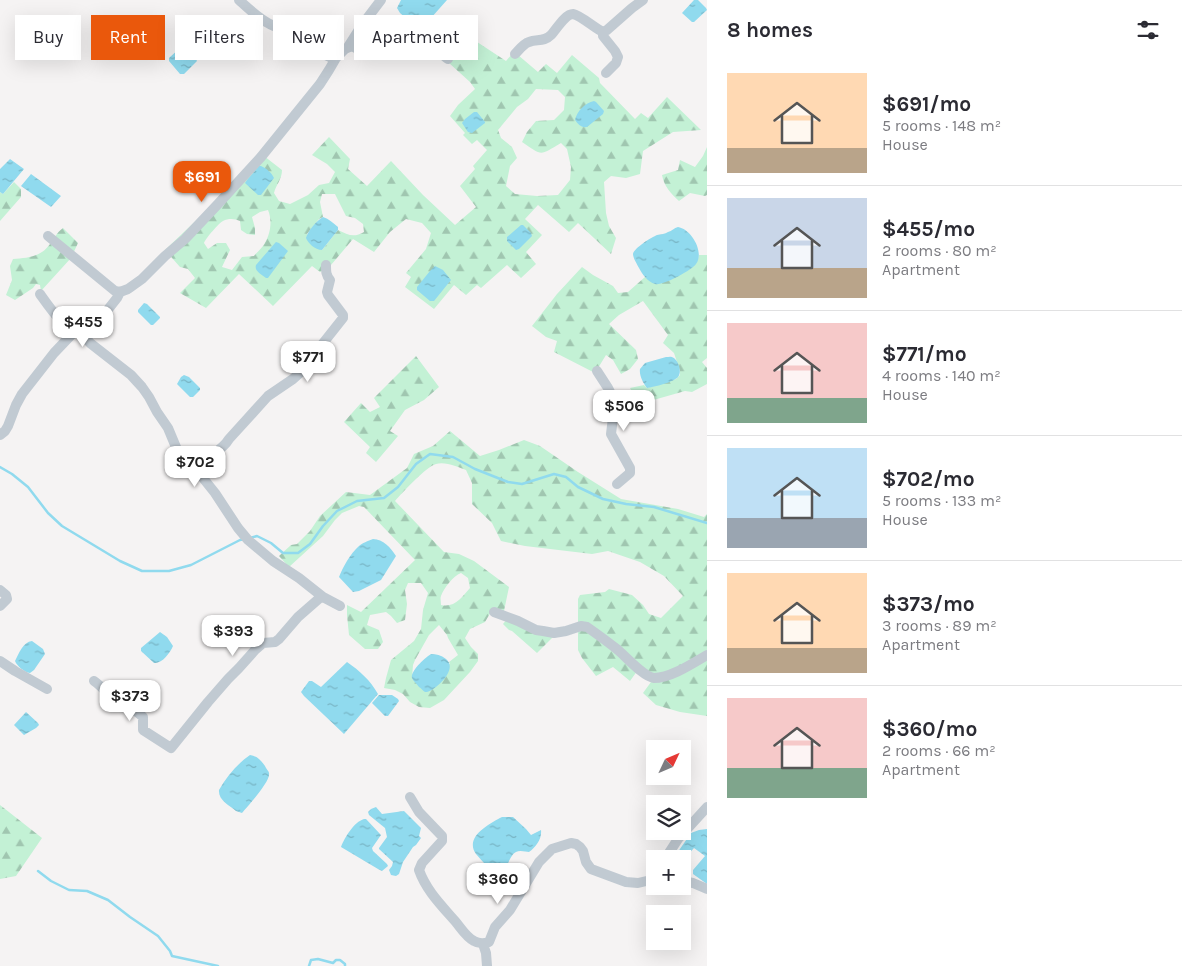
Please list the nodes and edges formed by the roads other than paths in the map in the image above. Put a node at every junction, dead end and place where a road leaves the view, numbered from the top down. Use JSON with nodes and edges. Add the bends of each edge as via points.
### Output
{"nodes":[{"id":1,"x":239,"y":0,"type":"edge"},
{"id":2,"x":381,"y":0,"type":"edge"},
{"id":3,"x":642,"y":0,"type":"edge"},
{"id":4,"x":273,"y":26,"type":"edge"},
{"id":5,"x":603,"y":32,"type":"junction"},
{"id":6,"x":354,"y":46,"type":"edge"},
{"id":7,"x":348,"y":47,"type":"junction"},
{"id":8,"x":344,"y":51,"type":"edge"},
{"id":9,"x":515,"y":54,"type":"dead end"},
{"id":10,"x":335,"y":60,"type":"edge"},
{"id":11,"x":606,"y":73,"type":"dead end"},
{"id":12,"x":48,"y":236,"type":"dead end"},
{"id":13,"x":326,"y":265,"type":"dead end"},
{"id":14,"x":120,"y":292,"type":"junction"},
{"id":15,"x":40,"y":294,"type":"dead end"},
{"id":16,"x":79,"y":334,"type":"junction"},
{"id":17,"x":597,"y":372,"type":"dead end"},
{"id":18,"x":0,"y":435,"type":"edge"},
{"id":19,"x":196,"y":470,"type":"junction"},
{"id":20,"x":617,"y":484,"type":"dead end"},
{"id":21,"x":0,"y":590,"type":"edge"},
{"id":22,"x":322,"y":596,"type":"junction"},
{"id":23,"x":0,"y":606,"type":"edge"},
{"id":24,"x":340,"y":606,"type":"dead end"},
{"id":25,"x":494,"y":612,"type":"dead end"},
{"id":26,"x":707,"y":655,"type":"edge"},
{"id":27,"x":0,"y":661,"type":"edge"},
{"id":28,"x":94,"y":681,"type":"dead end"},
{"id":29,"x":47,"y":689,"type":"dead end"},
{"id":30,"x":410,"y":797,"type":"dead end"},
{"id":31,"x":707,"y":807,"type":"edge"},
{"id":32,"x":671,"y":850,"type":"edge"},
{"id":33,"x":646,"y":881,"type":"edge"},
{"id":34,"x":691,"y":883,"type":"edge"},
{"id":35,"x":707,"y":889,"type":"edge"},
{"id":36,"x":483,"y":944,"type":"junction"},
{"id":37,"x":487,"y":966,"type":"edge"}],
"edges":[{"from":1,"to":4,"type":"street"},
{"from":2,"to":7,"type":"street"},
{"from":3,"to":5,"type":"street"},
{"from":5,"to":9,"type":"street","via":[[573,14],[547,38],[528,42]]},
{"from":5,"to":11,"type":"street","via":[[606,42],[618,57]]},
{"from":6,"to":7,"type":"street"},
{"from":7,"to":8,"type":"street"},
{"from":10,"to":14,"type":"street","via":[[282,132],[218,204],[142,279]]},
{"from":12,"to":14,"type":"street"},
{"from":13,"to":19,"type":"street","via":[[330,280],[327,292],[343,318],[312,362],[268,396],[226,444],[204,459]]},
{"from":14,"to":16,"type":"street","via":[[92,332]]},
{"from":15,"to":16,"type":"street","via":[[56,315]]},
{"from":16,"to":18,"type":"street","via":[[54,353],[22,394],[8,426]]},
{"from":16,"to":19,"type":"street","via":[[132,375],[150,397],[178,452]]},
{"from":17,"to":20,"type":"street","via":[[614,400],[611,434],[630,468],[630,473]]},
{"from":19,"to":22,"type":"street","via":[[248,540]]},
{"from":21,"to":23,"type":"street","via":[[7,599]]},
{"from":22,"to":24,"type":"street"},
{"from":22,"to":28,"type":"street","via":[[279,639],[263,643],[255,650],[171,748],[143,730],[143,717],[138,712]]},
{"from":25,"to":26,"type":"street","via":[[536,630],[554,633],[587,627],[654,678],[670,674]]},
{"from":27,"to":29,"type":"street"},
{"from":30,"to":36,"type":"street","via":[[418,812],[442,836],[442,841],[422,863],[419,870],[422,879],[434,898],[468,936]]},
{"from":31,"to":32,"type":"street"},
{"from":33,"to":36,"type":"street","via":[[626,882],[591,870],[583,850],[576,844],[552,849],[539,862],[510,910],[495,927],[489,942]]},
{"from":34,"to":35,"type":"street"},
{"from":36,"to":37,"type":"street"}]}
